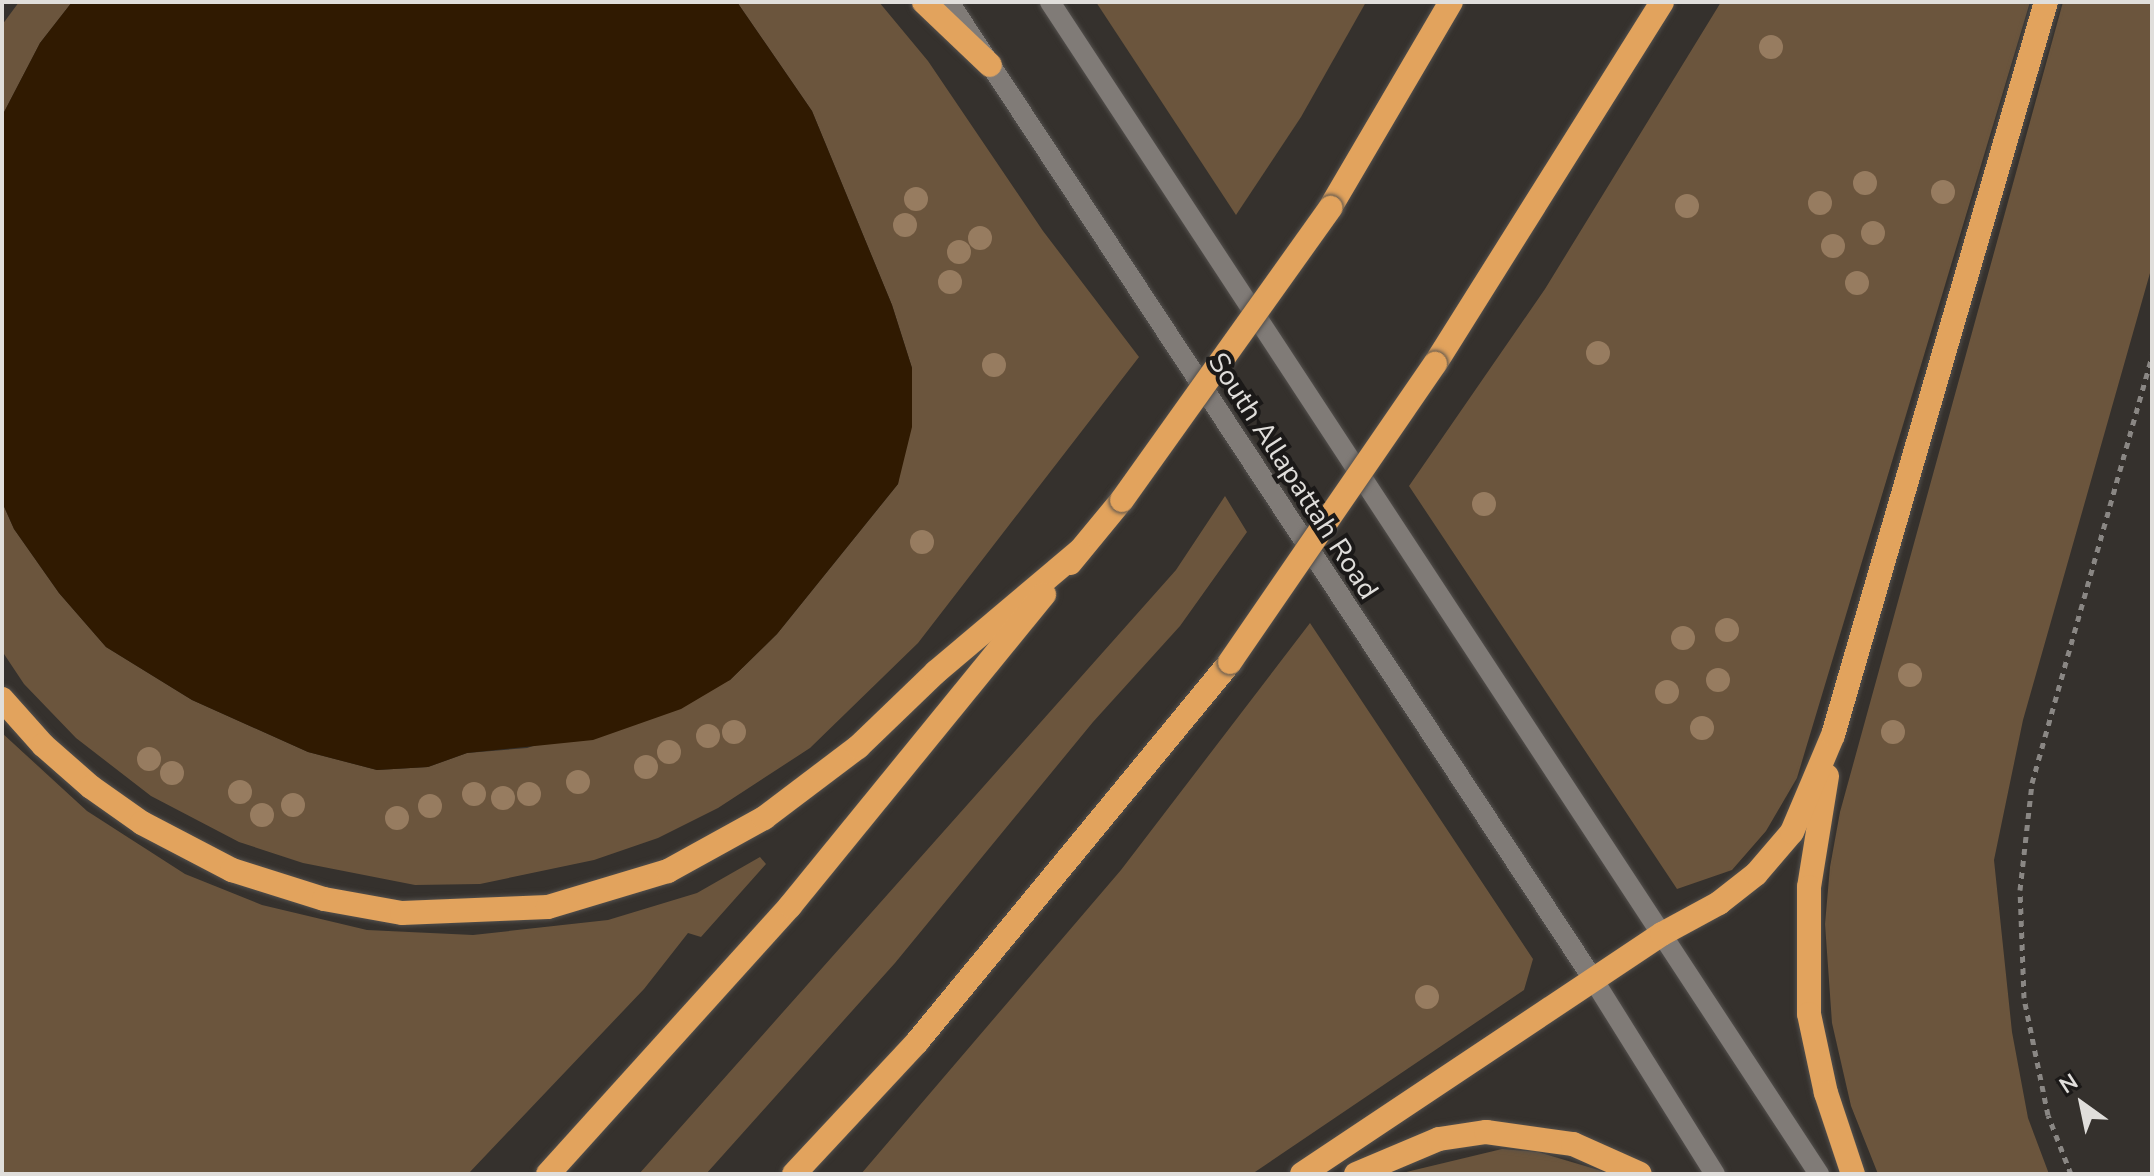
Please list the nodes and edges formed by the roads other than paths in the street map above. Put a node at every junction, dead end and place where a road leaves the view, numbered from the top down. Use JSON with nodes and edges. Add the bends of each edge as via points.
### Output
{"nodes":[{"id":1,"x":924,"y":2,"type":"edge"},
{"id":2,"x":949,"y":2,"type":"edge"},
{"id":3,"x":1050,"y":2,"type":"edge"},
{"id":4,"x":1451,"y":2,"type":"edge"},
{"id":5,"x":1662,"y":2,"type":"edge"},
{"id":6,"x":2046,"y":2,"type":"edge"},
{"id":7,"x":990,"y":65,"type":"junction"},
{"id":8,"x":1079,"y":551,"type":"junction"},
{"id":9,"x":2,"y":699,"type":"edge"},
{"id":10,"x":1833,"y":735,"type":"junction"},
{"id":11,"x":1662,"y":934,"type":"junction"},
{"id":12,"x":1593,"y":979,"type":"junction"},
{"id":13,"x":548,"y":1174,"type":"edge"},
{"id":14,"x":794,"y":1174,"type":"edge"},
{"id":15,"x":1302,"y":1174,"type":"edge"},
{"id":16,"x":1356,"y":1174,"type":"edge"},
{"id":17,"x":1640,"y":1174,"type":"edge"},
{"id":18,"x":1715,"y":1174,"type":"edge"},
{"id":19,"x":1819,"y":1174,"type":"edge"},
{"id":20,"x":1853,"y":1174,"type":"edge"}],
"edges":[{"from":1,"to":7,"type":"highway"},
{"from":2,"to":7,"type":"main road","name":"South Allapattah Road"},
{"from":3,"to":11,"type":"main road","name":"South Allapattah Road"},
{"from":4,"to":8,"type":"highway","bridge":true,"via":[[1330,208],[1122,500]]},
{"from":5,"to":14,"type":"highway","bridge":true,"via":[[1435,364],[1230,662],[917,1042]]},
{"from":6,"to":10,"type":"highway"},
{"from":7,"to":12,"type":"main road","name":"South Allapattah Road"},
{"from":8,"to":9,"type":"highway","via":[[936,672],[858,747],[764,818],[668,871],[548,907],[402,913],[324,899],[232,870],[142,823],[91,787]]},
{"from":8,"to":13,"type":"highway","via":[[790,906]]},
{"from":10,"to":11,"type":"highway","via":[[1792,832],[1776,852],[1719,903]]},
{"from":10,"to":20,"type":"highway","via":[[1809,887],[1807,978],[1826,1093]]},
{"from":11,"to":12,"type":"highway"},
{"from":11,"to":19,"type":"main road","name":"South Allapattah Road"},
{"from":12,"to":15,"type":"highway"},
{"from":12,"to":18,"type":"main road","name":"South Allapattah Road"},
{"from":16,"to":17,"type":"highway","via":[[1427,1142],[1486,1132],[1573,1144]]}]}
